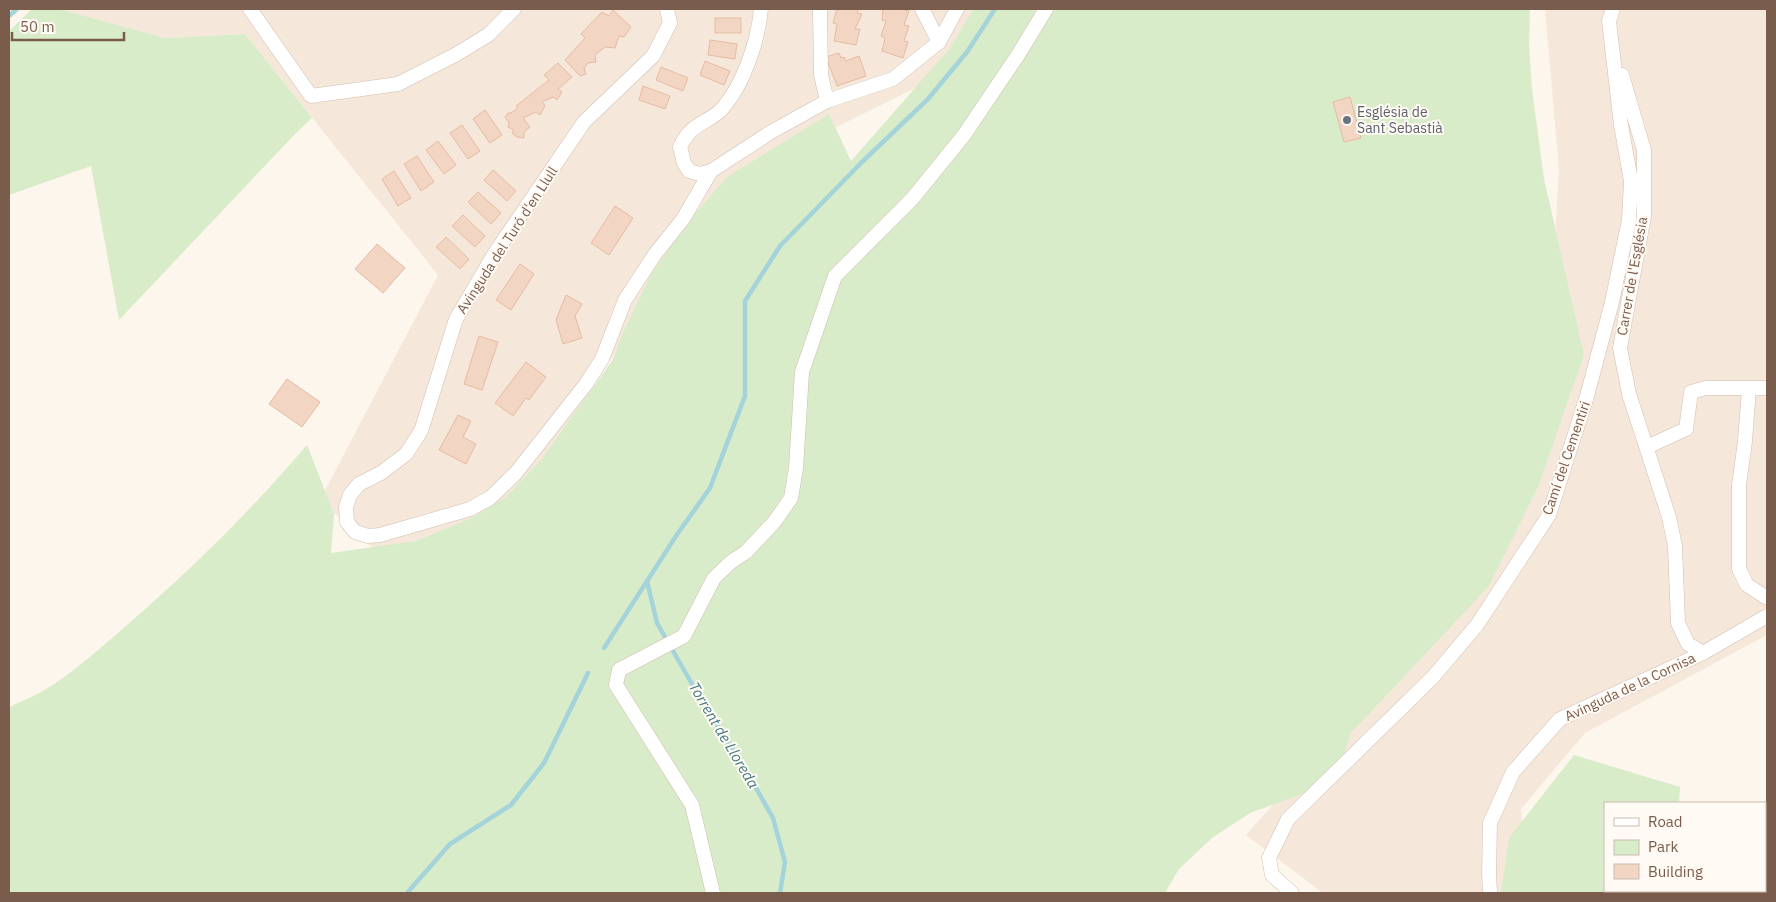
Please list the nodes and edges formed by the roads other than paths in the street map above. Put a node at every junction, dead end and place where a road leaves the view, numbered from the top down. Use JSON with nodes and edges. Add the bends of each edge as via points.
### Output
{"nodes":[{"id":1,"x":250,"y":9,"type":"edge"},
{"id":2,"x":514,"y":9,"type":"edge"},
{"id":3,"x":667,"y":9,"type":"edge"},
{"id":4,"x":761,"y":9,"type":"edge"},
{"id":5,"x":820,"y":9,"type":"edge"},
{"id":6,"x":922,"y":9,"type":"edge"},
{"id":7,"x":957,"y":9,"type":"edge"},
{"id":8,"x":1046,"y":9,"type":"edge"},
{"id":9,"x":1613,"y":9,"type":"edge"},
{"id":10,"x":939,"y":42,"type":"junction"},
{"id":11,"x":1612,"y":46,"type":"junction"},
{"id":12,"x":828,"y":101,"type":"junction"},
{"id":13,"x":711,"y":171,"type":"junction"},
{"id":14,"x":1767,"y":388,"type":"edge"},
{"id":15,"x":1749,"y":389,"type":"junction"},
{"id":16,"x":1647,"y":447,"type":"junction"},
{"id":17,"x":1767,"y":598,"type":"edge"},
{"id":18,"x":1767,"y":616,"type":"edge"},
{"id":19,"x":1703,"y":653,"type":"junction"},
{"id":20,"x":713,"y":893,"type":"edge"},
{"id":21,"x":1292,"y":893,"type":"edge"},
{"id":22,"x":1490,"y":893,"type":"edge"}],
"edges":[{"from":1,"to":2,"type":"street","via":[[311,96],[398,84],[455,56],[488,35]]},
{"from":3,"to":13,"type":"street","name":"Avinguda del Turó d'en Llull","via":[[670,23],[653,56],[584,122],[495,253],[456,318],[421,431],[406,454],[359,484],[350,495],[346,507],[347,522],[355,532],[380,535],[470,509],[490,498],[515,474],[586,384],[602,359],[624,300],[683,219]]},
{"from":4,"to":13,"type":"street","via":[[747,67],[735,92],[721,110],[687,134],[680,148],[689,171],[700,174]]},
{"from":5,"to":12,"type":"street","via":[[821,76]]},
{"from":6,"to":10,"type":"street"},
{"from":7,"to":10,"type":"street"},
{"from":8,"to":20,"type":"street","via":[[964,135],[912,199],[834,276],[802,372],[796,468],[790,498],[775,521],[746,552],[714,578],[684,636],[619,670],[616,685],[692,805]]},
{"from":9,"to":11,"type":"street","name":"Camí del Cementiri","via":[[1609,21]]},
{"from":10,"to":12,"type":"street","name":"Avinguda del Turó d'en Llull","via":[[893,79]]},
{"from":11,"to":16,"type":"street","name":"Carrer de l'Església","via":[[1644,150],[1644,216],[1620,348],[1629,394]]},
{"from":11,"to":21,"type":"street","name":"Camí del Cementiri","via":[[1631,181],[1629,220],[1587,396],[1549,515],[1478,625],[1433,677],[1288,819],[1269,858],[1272,875]]},
{"from":12,"to":13,"type":"street","name":"Avinguda del Turó d'en Llull","via":[[771,132]]},
{"from":14,"to":15,"type":"street"},
{"from":15,"to":16,"type":"street","via":[[1706,388],[1691,392],[1686,429]]},
{"from":15,"to":17,"type":"street","via":[[1739,485],[1739,569],[1747,585]]},
{"from":16,"to":19,"type":"street","name":"Carrer de l'Església","via":[[1676,546],[1678,623],[1688,644]]},
{"from":18,"to":19,"type":"street","name":"Avinguda de la Cornisa"},
{"from":19,"to":22,"type":"street","name":"Avinguda de la Cornisa","via":[[1560,719],[1519,765],[1490,822]]}]}
